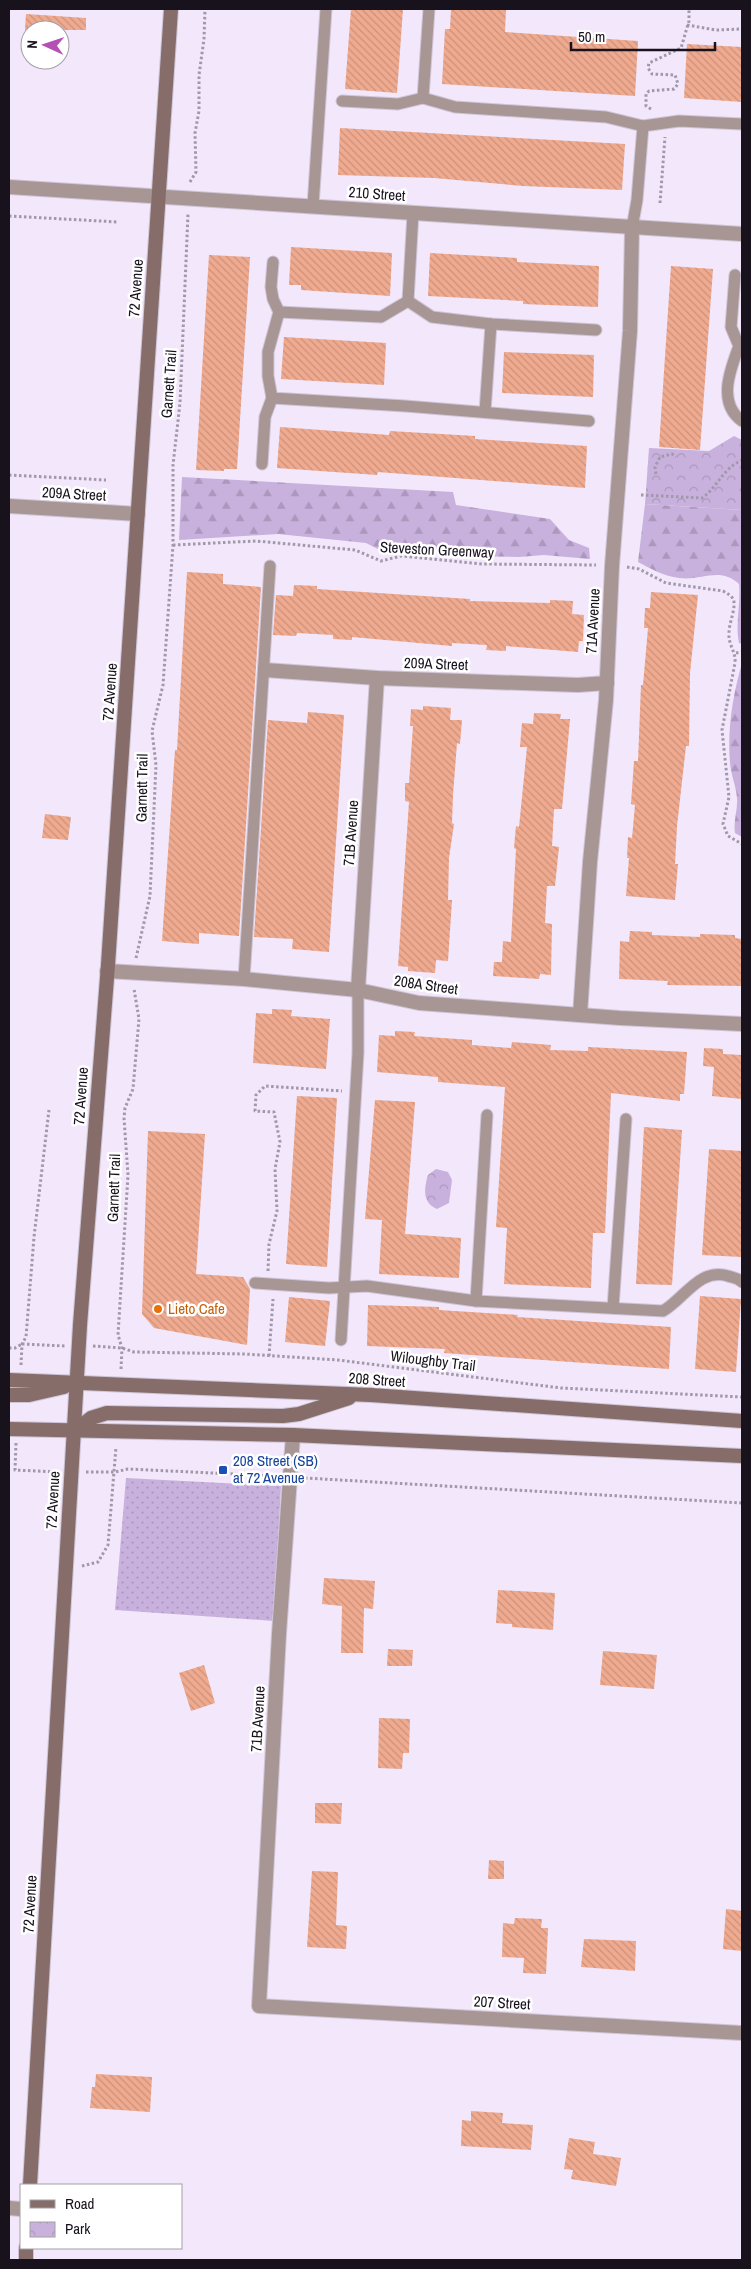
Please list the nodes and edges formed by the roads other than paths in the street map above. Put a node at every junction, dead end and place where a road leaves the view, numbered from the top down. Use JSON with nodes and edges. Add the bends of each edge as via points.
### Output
{"nodes":[{"id":1,"x":171,"y":9,"type":"edge"},
{"id":2,"x":326,"y":9,"type":"edge"},
{"id":3,"x":429,"y":9,"type":"edge"},
{"id":4,"x":423,"y":98,"type":"junction"},
{"id":5,"x":342,"y":101,"type":"dead end"},
{"id":6,"x":742,"y":124,"type":"edge"},
{"id":7,"x":643,"y":126,"type":"junction"},
{"id":8,"x":9,"y":187,"type":"edge"},
{"id":9,"x":158,"y":196,"type":"junction"},
{"id":10,"x":314,"y":206,"type":"junction"},
{"id":11,"x":413,"y":213,"type":"junction"},
{"id":12,"x":632,"y":228,"type":"junction"},
{"id":13,"x":742,"y":234,"type":"edge"},
{"id":14,"x":272,"y":262,"type":"dead end"},
{"id":15,"x":735,"y":275,"type":"dead end"},
{"id":16,"x":408,"y":301,"type":"junction"},
{"id":17,"x":279,"y":312,"type":"junction"},
{"id":18,"x":491,"y":324,"type":"junction"},
{"id":19,"x":596,"y":330,"type":"dead end"},
{"id":20,"x":740,"y":346,"type":"edge"},
{"id":21,"x":272,"y":398,"type":"junction"},
{"id":22,"x":485,"y":412,"type":"junction"},
{"id":23,"x":589,"y":421,"type":"dead end"},
{"id":24,"x":742,"y":421,"type":"edge"},
{"id":25,"x":262,"y":464,"type":"dead end"},
{"id":26,"x":9,"y":506,"type":"edge"},
{"id":27,"x":138,"y":514,"type":"junction"},
{"id":28,"x":270,"y":566,"type":"dead end"},
{"id":29,"x":265,"y":670,"type":"junction"},
{"id":30,"x":377,"y":678,"type":"junction"},
{"id":31,"x":607,"y":683,"type":"junction"},
{"id":32,"x":107,"y":971,"type":"junction"},
{"id":33,"x":244,"y":979,"type":"junction"},
{"id":34,"x":358,"y":990,"type":"junction"},
{"id":35,"x":580,"y":1016,"type":"junction"},
{"id":36,"x":742,"y":1024,"type":"edge"},
{"id":37,"x":487,"y":1115,"type":"dead end"},
{"id":38,"x":626,"y":1119,"type":"dead end"},
{"id":39,"x":742,"y":1282,"type":"edge"},
{"id":40,"x":255,"y":1283,"type":"dead end"},
{"id":41,"x":344,"y":1286,"type":"junction"},
{"id":42,"x":476,"y":1301,"type":"junction"},
{"id":43,"x":614,"y":1308,"type":"junction"},
{"id":44,"x":341,"y":1340,"type":"dead end"},
{"id":45,"x":9,"y":1380,"type":"edge"},
{"id":46,"x":76,"y":1383,"type":"junction"},
{"id":47,"x":371,"y":1395,"type":"junction"},
{"id":48,"x":9,"y":1396,"type":"edge"},
{"id":49,"x":742,"y":1421,"type":"edge"},
{"id":50,"x":9,"y":1429,"type":"edge"},
{"id":51,"x":73,"y":1432,"type":"junction"},
{"id":52,"x":293,"y":1435,"type":"junction"},
{"id":53,"x":742,"y":1456,"type":"edge"},
{"id":54,"x":259,"y":2006,"type":"joint"},
{"id":55,"x":742,"y":2033,"type":"edge"},
{"id":56,"x":30,"y":2184,"type":"edge"}],
"edges":[{"from":1,"to":9,"type":"main road","name":"72 Avenue"},
{"from":2,"to":10,"type":"lane"},
{"from":3,"to":4,"type":"lane"},
{"from":4,"to":5,"type":"lane","via":[[398,104]]},
{"from":4,"to":7,"type":"lane","via":[[455,107],[606,117]]},
{"from":6,"to":7,"type":"lane","via":[[678,121]]},
{"from":7,"to":12,"type":"lane"},
{"from":8,"to":9,"type":"street","name":"210 Street"},
{"from":9,"to":10,"type":"street","name":"210 Street"},
{"from":9,"to":27,"type":"main road","name":"72 Avenue"},
{"from":10,"to":11,"type":"street","name":"210 Street"},
{"from":11,"to":12,"type":"street","name":"210 Street"},
{"from":11,"to":16,"type":"lane"},
{"from":12,"to":13,"type":"street","name":"210 Street"},
{"from":12,"to":31,"type":"street","name":"71A Avenue","via":[[630,331],[612,566]]},
{"from":14,"to":17,"type":"lane","via":[[272,293]]},
{"from":15,"to":20,"type":"lane","via":[[731,327]]},
{"from":16,"to":17,"type":"lane","via":[[381,317]]},
{"from":16,"to":18,"type":"lane","via":[[432,317]]},
{"from":17,"to":21,"type":"lane","via":[[268,352]]},
{"from":18,"to":19,"type":"lane"},
{"from":18,"to":22,"type":"lane"},
{"from":20,"to":24,"type":"lane","via":[[730,370],[728,399],[732,410]]},
{"from":21,"to":22,"type":"lane"},
{"from":21,"to":25,"type":"lane","via":[[265,417]]},
{"from":22,"to":23,"type":"lane"},
{"from":26,"to":27,"type":"street","name":"209A Street"},
{"from":27,"to":32,"type":"main road","name":"72 Avenue"},
{"from":28,"to":29,"type":"lane"},
{"from":29,"to":30,"type":"street","name":"209A Street"},
{"from":29,"to":33,"type":"lane"},
{"from":30,"to":31,"type":"street","name":"209A Street","via":[[578,685]]},
{"from":30,"to":34,"type":"street","name":"71B Avenue"},
{"from":31,"to":35,"type":"street","name":"71A Avenue"},
{"from":32,"to":33,"type":"street","name":"208A Street"},
{"from":32,"to":46,"type":"main road","name":"72 Avenue"},
{"from":33,"to":34,"type":"street","name":"208A Street"},
{"from":34,"to":35,"type":"street","name":"208A Street","via":[[419,1003]]},
{"from":34,"to":41,"type":"lane","via":[[358,1053]]},
{"from":35,"to":36,"type":"street","name":"208A Street"},
{"from":37,"to":42,"type":"lane"},
{"from":38,"to":43,"type":"lane"},
{"from":39,"to":43,"type":"lane","via":[[724,1275],[700,1279],[663,1311]]},
{"from":40,"to":41,"type":"lane"},
{"from":41,"to":42,"type":"lane","via":[[367,1286]]},
{"from":41,"to":44,"type":"lane"},
{"from":42,"to":43,"type":"lane"},
{"from":45,"to":46,"type":"main road","name":"208 Street"},
{"from":46,"to":47,"type":"main road","name":"208 Street"},
{"from":46,"to":48,"type":"main road"},
{"from":46,"to":51,"type":"main road","name":"72 Avenue"},
{"from":47,"to":49,"type":"main road","name":"208 Street"},
{"from":47,"to":51,"type":"main road","via":[[339,1400],[307,1412],[283,1416],[107,1413],[91,1418]]},
{"from":50,"to":51,"type":"main road"},
{"from":51,"to":52,"type":"main road"},
{"from":51,"to":56,"type":"main road","name":"72 Avenue"},
{"from":52,"to":53,"type":"main road"},
{"from":52,"to":54,"type":"street","name":"71B Avenue"},
{"from":54,"to":55,"type":"street","name":"207 Street"}]}
